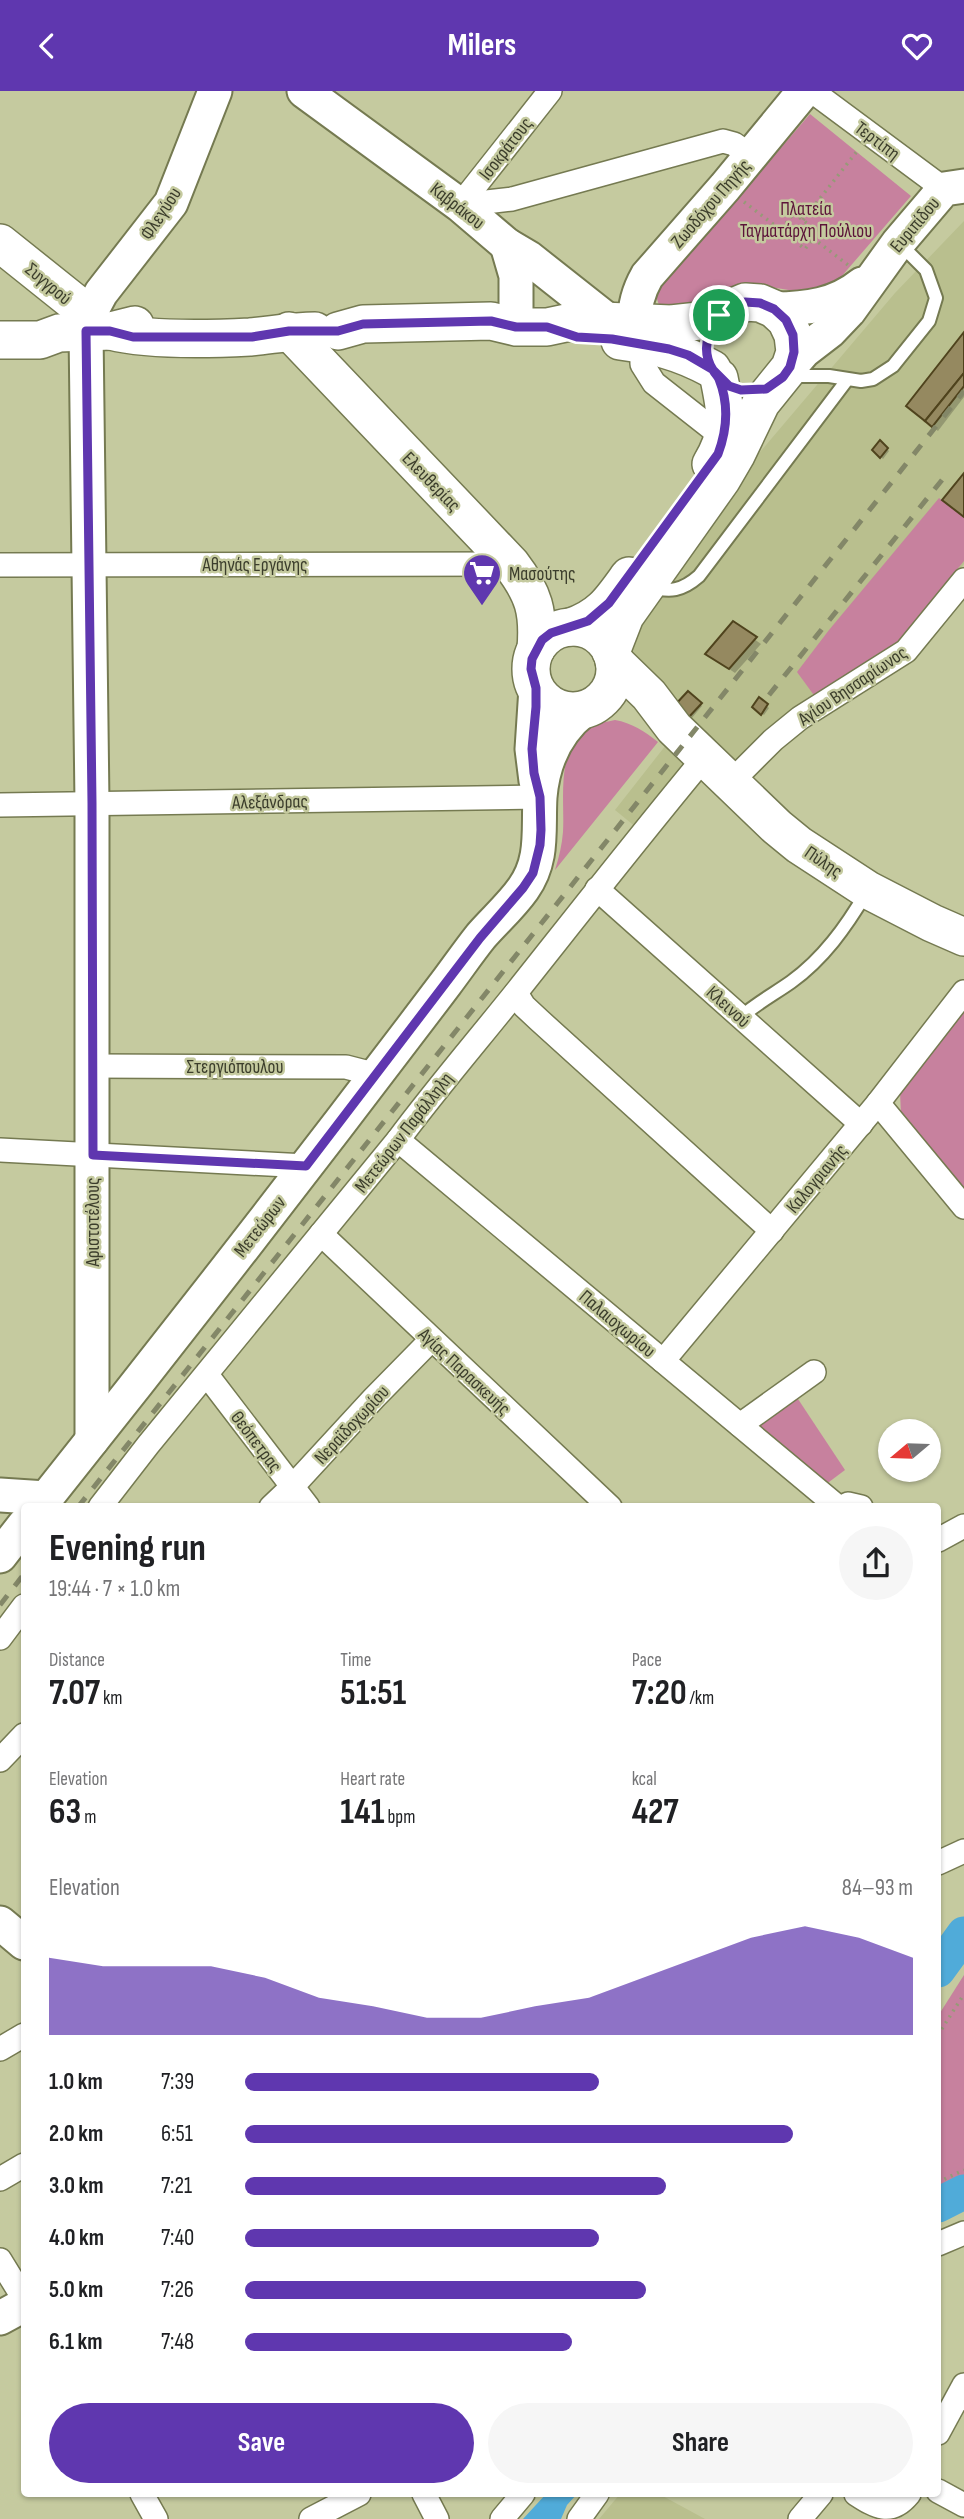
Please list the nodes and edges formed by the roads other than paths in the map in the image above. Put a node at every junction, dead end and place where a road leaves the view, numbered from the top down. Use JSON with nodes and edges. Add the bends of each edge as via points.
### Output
{"nodes":[{"id":1,"x":215,"y":91,"type":"edge"},
{"id":2,"x":304,"y":91,"type":"edge"},
{"id":3,"x":550,"y":91,"type":"edge"},
{"id":4,"x":804,"y":91,"type":"edge"},
{"id":5,"x":812,"y":91,"type":"edge"},
{"id":6,"x":751,"y":156,"type":"junction"},
{"id":7,"x":954,"y":188,"type":"edge"},
{"id":8,"x":460,"y":205,"type":"junction"},
{"id":9,"x":0,"y":243,"type":"edge"},
{"id":10,"x":898,"y":243,"type":"junction"},
{"id":11,"x":508,"y":246,"type":"junction"},
{"id":12,"x":864,"y":273,"type":"junction"},
{"id":13,"x":774,"y":309,"type":"junction"},
{"id":14,"x":719,"y":315,"type":"junction"},
{"id":15,"x":0,"y":325,"type":"edge"},
{"id":16,"x":532,"y":327,"type":"junction"},
{"id":17,"x":85,"y":330,"type":"junction"},
{"id":18,"x":629,"y":330,"type":"junction"},
{"id":19,"x":289,"y":331,"type":"junction"},
{"id":20,"x":0,"y":339,"type":"edge"},
{"id":21,"x":715,"y":374,"type":"junction"},
{"id":22,"x":783,"y":376,"type":"junction"},
{"id":23,"x":847,"y":380,"type":"junction"},
{"id":24,"x":724,"y":438,"type":"junction"},
{"id":25,"x":90,"y":564,"type":"junction"},
{"id":26,"x":511,"y":564,"type":"junction"},
{"id":27,"x":0,"y":565,"type":"edge"},
{"id":28,"x":964,"y":580,"type":"edge"},
{"id":29,"x":646,"y":584,"type":"junction"},
{"id":30,"x":571,"y":627,"type":"junction"},
{"id":31,"x":536,"y":649,"type":"junction"},
{"id":32,"x":613,"y":657,"type":"junction"},
{"id":33,"x":536,"y":688,"type":"junction"},
{"id":34,"x":590,"y":707,"type":"junction"},
{"id":35,"x":674,"y":728,"type":"junction"},
{"id":36,"x":705,"y":757,"type":"junction"},
{"id":37,"x":732,"y":782,"type":"junction"},
{"id":38,"x":540,"y":797,"type":"junction"},
{"id":39,"x":92,"y":803,"type":"junction"},
{"id":40,"x":0,"y":805,"type":"edge"},
{"id":41,"x":597,"y":889,"type":"junction"},
{"id":42,"x":868,"y":890,"type":"junction"},
{"id":43,"x":964,"y":937,"type":"edge"},
{"id":44,"x":964,"y":992,"type":"edge"},
{"id":45,"x":516,"y":993,"type":"junction"},
{"id":46,"x":741,"y":1017,"type":"junction"},
{"id":47,"x":93,"y":1066,"type":"junction"},
{"id":48,"x":377,"y":1075,"type":"junction"},
{"id":49,"x":878,"y":1103,"type":"junction"},
{"id":50,"x":861,"y":1124,"type":"junction"},
{"id":51,"x":398,"y":1140,"type":"junction"},
{"id":52,"x":0,"y":1150,"type":"edge"},
{"id":53,"x":93,"y":1155,"type":"junction"},
{"id":54,"x":306,"y":1166,"type":"junction"},
{"id":55,"x":964,"y":1207,"type":"edge"},
{"id":56,"x":772,"y":1231,"type":"junction"},
{"id":57,"x":321,"y":1234,"type":"junction"},
{"id":58,"x":431,"y":1340,"type":"junction"},
{"id":59,"x":663,"y":1361,"type":"junction"},
{"id":60,"x":814,"y":1372,"type":"dead end"},
{"id":61,"x":207,"y":1375,"type":"junction"},
{"id":62,"x":740,"y":1425,"type":"junction"},
{"id":63,"x":92,"y":1440,"type":"junction"},
{"id":64,"x":292,"y":1487,"type":"junction"},
{"id":65,"x":0,"y":1495,"type":"edge"},
{"id":66,"x":43,"y":1502,"type":"edge"},
{"id":67,"x":103,"y":1503,"type":"edge"},
{"id":68,"x":275,"y":1503,"type":"edge"},
{"id":69,"x":305,"y":1503,"type":"edge"},
{"id":70,"x":606,"y":1503,"type":"edge"},
{"id":71,"x":836,"y":1503,"type":"edge"},
{"id":72,"x":964,"y":1526,"type":"edge"},
{"id":73,"x":21,"y":1529,"type":"edge"},
{"id":74,"x":941,"y":1538,"type":"edge"},
{"id":75,"x":0,"y":1556,"type":"edge"},
{"id":76,"x":21,"y":1613,"type":"edge"},
{"id":77,"x":11,"y":1636,"type":"edge"},
{"id":78,"x":21,"y":1738,"type":"edge"},
{"id":79,"x":0,"y":1760,"type":"edge"},
{"id":80,"x":964,"y":1851,"type":"edge"},
{"id":81,"x":941,"y":1862,"type":"edge"},
{"id":82,"x":0,"y":1923,"type":"edge"},
{"id":83,"x":21,"y":1940,"type":"edge"},
{"id":84,"x":21,"y":2037,"type":"edge"},
{"id":85,"x":0,"y":2049,"type":"edge"},
{"id":86,"x":21,"y":2167,"type":"edge"},
{"id":87,"x":0,"y":2179,"type":"edge"},
{"id":88,"x":964,"y":2233,"type":"edge"},
{"id":89,"x":941,"y":2243,"type":"edge"},
{"id":90,"x":0,"y":2260,"type":"edge"},
{"id":91,"x":21,"y":2294,"type":"edge"},
{"id":92,"x":21,"y":2307,"type":"edge"},
{"id":93,"x":0,"y":2318,"type":"edge"},
{"id":94,"x":964,"y":2385,"type":"edge"},
{"id":95,"x":941,"y":2427,"type":"edge"},
{"id":96,"x":941,"y":2493,"type":"edge"},
{"id":97,"x":144,"y":2497,"type":"edge"},
{"id":98,"x":353,"y":2497,"type":"edge"},
{"id":99,"x":426,"y":2497,"type":"edge"},
{"id":100,"x":520,"y":2497,"type":"edge"},
{"id":101,"x":595,"y":2497,"type":"edge"},
{"id":102,"x":818,"y":2497,"type":"edge"},
{"id":103,"x":862,"y":2497,"type":"edge"},
{"id":104,"x":906,"y":2497,"type":"edge"},
{"id":105,"x":964,"y":2505,"type":"edge"},
{"id":106,"x":156,"y":2519,"type":"edge"},
{"id":107,"x":310,"y":2519,"type":"edge"},
{"id":108,"x":437,"y":2519,"type":"edge"},
{"id":109,"x":502,"y":2519,"type":"edge"},
{"id":110,"x":579,"y":2519,"type":"edge"},
{"id":111,"x":800,"y":2519,"type":"edge"}],
"edges":[{"from":1,"to":17,"type":"street","name":"Φλεγύου","via":[[171,203],[101,293]]},
{"from":2,"to":8,"type":"street","name":"Καβράκου"},
{"from":3,"to":8,"type":"street","name":"Ισοκράτους"},
{"from":4,"to":6,"type":"street","name":"Ζωοδόχου Πηγής"},
{"from":5,"to":7,"type":"street","name":"Τερτίπη"},
{"from":6,"to":8,"type":"street","via":[[723,141],[512,199]]},
{"from":6,"to":18,"type":"street","name":"Ζωοδόχου Πηγής","via":[[647,276]]},
{"from":7,"to":10,"type":"street","name":"Ευριπίδου"},
{"from":8,"to":11,"type":"street","name":"Καβράκου"},
{"from":9,"to":17,"type":"main road","name":"Συγγρού","via":[[80,309]]},
{"from":10,"to":12,"type":"street","name":"Ευριπίδου"},
{"from":10,"to":23,"type":"lane","via":[[926,270],[936,298],[934,310],[893,366],[873,379]]},
{"from":11,"to":16,"type":"street"},
{"from":11,"to":18,"type":"street","name":"Καβράκου"},
{"from":12,"to":13,"type":"street","name":"Ευριπίδου","via":[[854,291],[820,306]]},
{"from":12,"to":22,"type":"street","name":"Ευριπίδου","via":[[849,311]]},
{"from":13,"to":14,"type":"main road","via":[[745,302]]},
{"from":13,"to":22,"type":"main road","via":[[793,335],[794,352]]},
{"from":14,"to":18,"type":"main road"},
{"from":14,"to":21,"type":"main road","via":[[706,341]]},
{"from":15,"to":17,"type":"main road"},
{"from":16,"to":18,"type":"main road","via":[[580,320]]},
{"from":16,"to":19,"type":"main road","via":[[491,335],[367,338],[338,331]]},
{"from":17,"to":19,"type":"main road","via":[[252,322]]},
{"from":17,"to":20,"type":"main road","via":[[40,340]]},
{"from":17,"to":25,"type":"street","name":"Αριστοτέλους"},
{"from":18,"to":21,"type":"main road","via":[[688,355]]},
{"from":18,"to":24,"type":"street","via":[[654,383]]},
{"from":19,"to":26,"type":"main road","name":"Ελευθερίας"},
{"from":21,"to":22,"type":"main road","via":[[741,390],[766,389]]},
{"from":21,"to":24,"type":"main road","via":[[725,409]]},
{"from":22,"to":23,"type":"lane"},
{"from":22,"to":29,"type":"main road","via":[[761,403],[722,479]]},
{"from":23,"to":29,"type":"lane","via":[[699,576],[673,591]]},
{"from":24,"to":30,"type":"main road","via":[[709,468],[609,603],[588,621]]},
{"from":25,"to":26,"type":"street","name":"Αθηνάς Εργάνης"},
{"from":25,"to":27,"type":"street","name":"Αθηνάς Εργάνης"},
{"from":25,"to":39,"type":"street","name":"Αριστοτέλους"},
{"from":26,"to":31,"type":"main road","name":"Ελευθερίας","via":[[536,610]]},
{"from":28,"to":37,"type":"street","name":"Αγίου Βησσαρίωνος","via":[[906,651],[800,718]]},
{"from":29,"to":32,"type":"main road","via":[[625,616]]},
{"from":30,"to":31,"type":"main road","via":[[551,633]]},
{"from":30,"to":32,"type":"main road","via":[[595,633]]},
{"from":31,"to":33,"type":"main road","name":"Ελευθερίας","via":[[531,669]]},
{"from":32,"to":34,"type":"main road","via":[[612,685]]},
{"from":32,"to":35,"type":"main road"},
{"from":33,"to":34,"type":"main road","via":[[556,708]]},
{"from":33,"to":38,"type":"street","name":"Μετεώρων","via":[[532,749]]},
{"from":34,"to":35,"type":"main road","via":[[631,709]]},
{"from":34,"to":38,"type":"street","name":"Μετεώρων","via":[[559,735]]},
{"from":35,"to":36,"type":"main road"},
{"from":36,"to":37,"type":"main road","name":"Πύλης"},
{"from":36,"to":41,"type":"street","name":"Μετεώρων Παράλληλη"},
{"from":37,"to":42,"type":"main road","name":"Πύλης","via":[[799,845]]},
{"from":38,"to":39,"type":"street","name":"Αλεξάνδρας"},
{"from":38,"to":48,"type":"street","name":"Μετεώρων","via":[[540,845],[533,873]]},
{"from":39,"to":40,"type":"street","name":"Αλεξάνδρας"},
{"from":39,"to":47,"type":"street","name":"Αριστοτέλους"},
{"from":41,"to":45,"type":"street","name":"Μετεώρων Παράλληλη"},
{"from":41,"to":46,"type":"street","name":"Κλεινού"},
{"from":42,"to":43,"type":"main road","name":"Πύλης"},
{"from":42,"to":46,"type":"lane","via":[[816,961]]},
{"from":44,"to":49,"type":"street","name":"Καλογριανής"},
{"from":45,"to":51,"type":"street","name":"Μετεώρων Παράλληλη"},
{"from":45,"to":56,"type":"street","via":[[539,1020]]},
{"from":46,"to":50,"type":"street","name":"Κλεινού"},
{"from":47,"to":48,"type":"street","name":"Στεργιόπουλου","via":[[345,1067]]},
{"from":47,"to":53,"type":"street","name":"Αριστοτέλους"},
{"from":48,"to":54,"type":"street","name":"Μετεώρων"},
{"from":49,"to":50,"type":"street","name":"Καλογριανής"},
{"from":49,"to":55,"type":"street"},
{"from":50,"to":56,"type":"street","name":"Καλογριανής"},
{"from":51,"to":57,"type":"street","name":"Μετεώρων Παράλληλη"},
{"from":51,"to":59,"type":"street","name":"Παλαιοχωρίου"},
{"from":52,"to":53,"type":"street"},
{"from":53,"to":54,"type":"street"},
{"from":53,"to":63,"type":"street","name":"Αριστοτέλους"},
{"from":54,"to":63,"type":"street","name":"Μετεώρων"},
{"from":56,"to":59,"type":"street","name":"Καλογριανής"},
{"from":57,"to":58,"type":"street","name":"Αγίας Παρασκευής"},
{"from":57,"to":61,"type":"street","name":"Μετεώρων Παράλληλη"},
{"from":58,"to":64,"type":"street","name":"Νεραϊδοχωρίου"},
{"from":58,"to":70,"type":"street","name":"Αγίας Παρασκευής"},
{"from":59,"to":62,"type":"street","name":"Παλαιοχωρίου"},
{"from":60,"to":62,"type":"street"},
{"from":61,"to":64,"type":"street","name":"Θεόπετρας"},
{"from":61,"to":67,"type":"street","name":"Μετεώρων Παράλληλη"},
{"from":62,"to":71,"type":"street","name":"Παλαιοχωρίου"},
{"from":63,"to":66,"type":"street","name":"Μετεώρων"},
{"from":64,"to":68,"type":"street","name":"Νεραϊδοχωρίου"},
{"from":64,"to":69,"type":"street","name":"Θεόπετρας"},
{"from":65,"to":66,"type":"street"},
{"from":72,"to":74,"type":"street"},
{"from":73,"to":75,"type":"street"},
{"from":76,"to":77,"type":"street"},
{"from":78,"to":79,"type":"street"},
{"from":80,"to":81,"type":"street"},
{"from":82,"to":83,"type":"street"},
{"from":84,"to":85,"type":"street"},
{"from":86,"to":87,"type":"street"},
{"from":88,"to":89,"type":"street"},
{"from":90,"to":91,"type":"street"},
{"from":92,"to":93,"type":"street"},
{"from":94,"to":95,"type":"street"},
{"from":96,"to":105,"type":"street"},
{"from":97,"to":106,"type":"street"},
{"from":98,"to":107,"type":"street"},
{"from":99,"to":108,"type":"street"},
{"from":100,"to":109,"type":"street"},
{"from":101,"to":110,"type":"street"},
{"from":102,"to":111,"type":"street"},
{"from":103,"to":104,"type":"street","via":[[884,2509]]}]}
